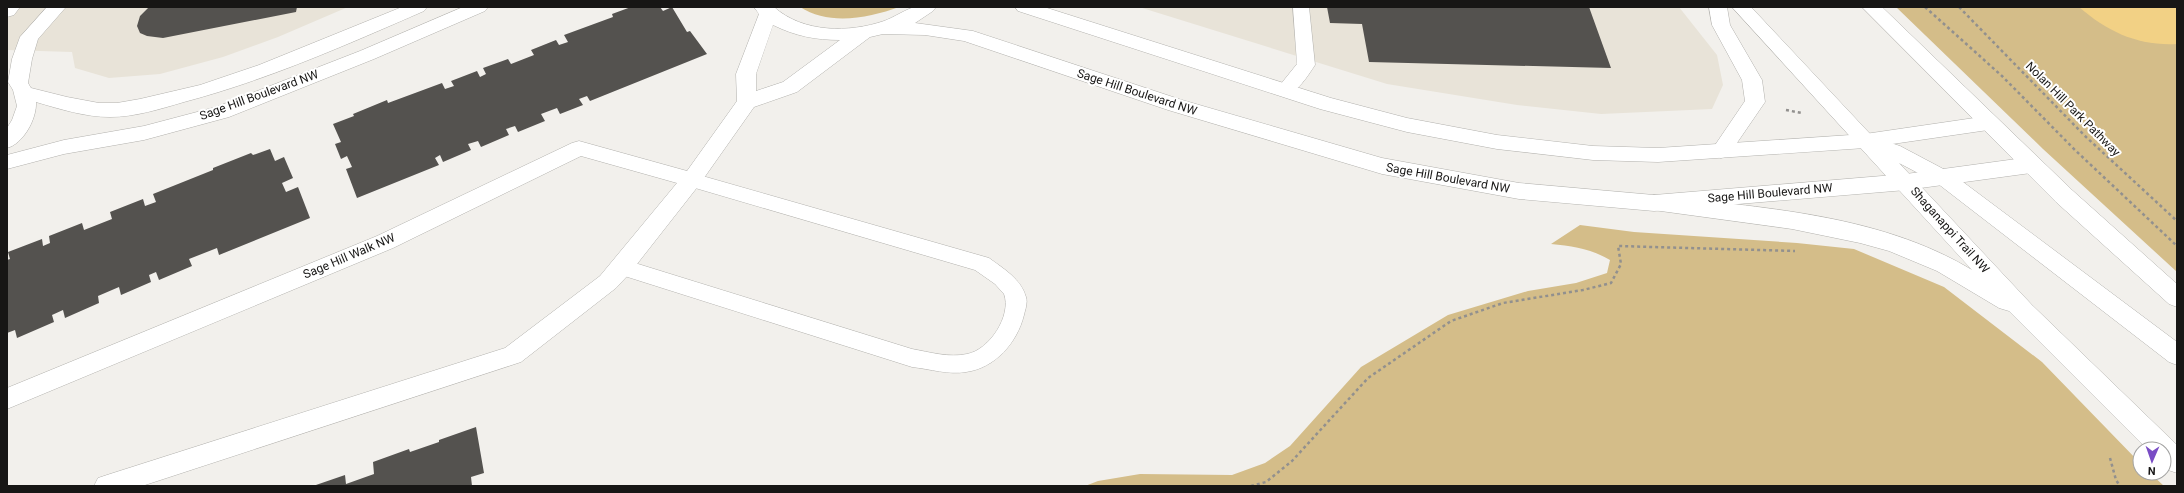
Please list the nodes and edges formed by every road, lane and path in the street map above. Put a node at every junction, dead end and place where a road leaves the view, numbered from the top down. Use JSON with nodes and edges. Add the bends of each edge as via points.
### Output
{"nodes":[{"id":1,"x":11,"y":7,"type":"edge"},
{"id":2,"x":57,"y":7,"type":"edge"},
{"id":3,"x":418,"y":7,"type":"edge"},
{"id":4,"x":479,"y":7,"type":"edge"},
{"id":5,"x":927,"y":7,"type":"edge"},
{"id":6,"x":1024,"y":7,"type":"edge"},
{"id":7,"x":1301,"y":7,"type":"edge"},
{"id":8,"x":1718,"y":7,"type":"edge"},
{"id":9,"x":1741,"y":7,"type":"edge"},
{"id":10,"x":1871,"y":7,"type":"edge"},
{"id":11,"x":1925,"y":7,"type":"edge"},
{"id":12,"x":1959,"y":7,"type":"edge"},
{"id":13,"x":7,"y":11,"type":"edge"},
{"id":14,"x":765,"y":11,"type":"edge"},
{"id":15,"x":884,"y":28,"type":"junction"},
{"id":16,"x":863,"y":33,"type":"junction"},
{"id":17,"x":17,"y":84,"type":"edge"},
{"id":18,"x":1285,"y":90,"type":"junction"},
{"id":19,"x":747,"y":102,"type":"junction"},
{"id":20,"x":1786,"y":110,"type":"dead end"},
{"id":21,"x":1799,"y":114,"type":"dead end"},
{"id":22,"x":1988,"y":123,"type":"junction"},
{"id":23,"x":7,"y":141,"type":"edge"},
{"id":24,"x":1865,"y":141,"type":"junction"},
{"id":25,"x":1721,"y":151,"type":"junction"},
{"id":26,"x":7,"y":162,"type":"edge"},
{"id":27,"x":2031,"y":165,"type":"junction"},
{"id":28,"x":1944,"y":178,"type":"junction"},
{"id":29,"x":692,"y":180,"type":"junction"},
{"id":30,"x":1906,"y":182,"type":"junction"},
{"id":31,"x":1654,"y":203,"type":"junction"},
{"id":32,"x":2177,"y":221,"type":"edge"},
{"id":33,"x":2177,"y":246,"type":"edge"},
{"id":34,"x":1801,"y":251,"type":"dead end"},
{"id":35,"x":622,"y":268,"type":"junction"},
{"id":36,"x":2177,"y":298,"type":"edge"},
{"id":37,"x":2024,"y":312,"type":"junction"},
{"id":38,"x":2177,"y":355,"type":"edge"},
{"id":39,"x":7,"y":399,"type":"edge"},
{"id":40,"x":2156,"y":441,"type":"edge"},
{"id":41,"x":2110,"y":458,"type":"dead end"},
{"id":42,"x":107,"y":486,"type":"edge"},
{"id":43,"x":1251,"y":486,"type":"edge"},
{"id":44,"x":2120,"y":486,"type":"edge"}],
"edges":[{"from":1,"to":13,"type":"street"},
{"from":2,"to":17,"type":"street","via":[[29,38]]},
{"from":3,"to":17,"type":"street","name":"Sage Hill Boulevard NW","via":[[276,67],[197,93],[134,108],[109,110],[77,106]]},
{"from":4,"to":26,"type":"street","name":"Sage Hill Boulevard NW","via":[[367,55],[222,112],[144,133],[64,147]]},
{"from":5,"to":15,"type":"street","via":[[897,24]]},
{"from":6,"to":18,"type":"street"},
{"from":7,"to":18,"type":"lane","via":[[1306,65]]},
{"from":8,"to":25,"type":"street","via":[[1721,26],[1752,80],[1755,102]]},
{"from":9,"to":24,"type":"street","name":"Shaganappi Trail NW"},
{"from":10,"to":22,"type":"street"},
{"from":11,"to":33,"type":"path","via":[[2002,76],[2075,150]]},
{"from":12,"to":32,"type":"path","name":"Nolan Hill Park Pathway","via":[[2085,136]]},
{"from":14,"to":16,"type":"street","via":[[794,28],[826,35]]},
{"from":14,"to":19,"type":"street","via":[[746,74]]},
{"from":15,"to":16,"type":"street"},
{"from":15,"to":31,"type":"street","name":"Sage Hill Boulevard NW","via":[[925,29],[966,35],[1174,105],[1382,166],[1519,191]]},
{"from":16,"to":19,"type":"street","via":[[790,87]]},
{"from":17,"to":23,"type":"street","via":[[26,110],[17,130]]},
{"from":18,"to":25,"type":"street","via":[[1407,125],[1497,142],[1593,153],[1658,155]]},
{"from":19,"to":29,"type":"street"},
{"from":20,"to":21,"type":"path"},
{"from":22,"to":24,"type":"street"},
{"from":22,"to":27,"type":"street"},
{"from":24,"to":25,"type":"street"},
{"from":24,"to":28,"type":"street","via":[[1893,151]]},
{"from":24,"to":30,"type":"street","name":"Shaganappi Trail NW"},
{"from":27,"to":28,"type":"street","name":"Sage Hill Boulevard NW"},
{"from":27,"to":36,"type":"street"},
{"from":28,"to":30,"type":"street","name":"Sage Hill Boulevard NW"},
{"from":28,"to":38,"type":"street"},
{"from":29,"to":35,"type":"street"},
{"from":29,"to":35,"type":"lane","via":[[982,264],[1010,285],[1017,298],[1013,319],[992,351],[972,362],[954,363],[912,358]]},
{"from":29,"to":39,"type":"street","name":"Sage Hill Walk NW","via":[[579,148],[385,242]]},
{"from":30,"to":31,"type":"street","name":"Sage Hill Boulevard NW"},
{"from":30,"to":37,"type":"street","name":"Shaganappi Trail NW"},
{"from":31,"to":37,"type":"street","via":[[1799,222],[1894,243],[1927,256]]},
{"from":34,"to":43,"type":"path","via":[[1618,246],[1621,264],[1611,283],[1503,303],[1451,321],[1368,378],[1292,461],[1266,482]]},
{"from":35,"to":42,"type":"street","via":[[608,282],[513,355]]},
{"from":37,"to":40,"type":"street","name":"Shaganappi Trail NW"},
{"from":41,"to":44,"type":"path"}]}
